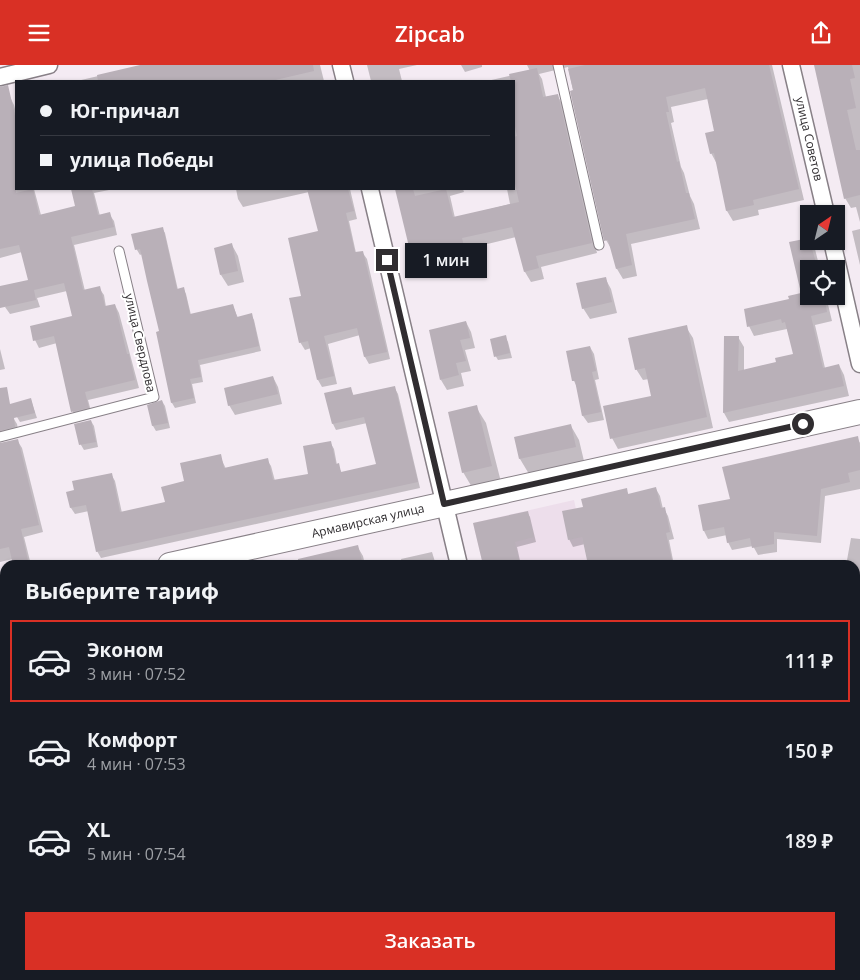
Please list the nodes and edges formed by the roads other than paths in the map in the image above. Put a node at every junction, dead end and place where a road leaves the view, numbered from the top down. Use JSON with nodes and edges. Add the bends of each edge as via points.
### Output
{"nodes":[{"id":1,"x":49,"y":65,"type":"edge"},
{"id":2,"x":341,"y":65,"type":"edge"},
{"id":3,"x":558,"y":65,"type":"edge"},
{"id":4,"x":792,"y":65,"type":"edge"},
{"id":5,"x":0,"y":77,"type":"edge"},
{"id":6,"x":345,"y":80,"type":"edge"},
{"id":7,"x":370,"y":190,"type":"edge"},
{"id":8,"x":824,"y":205,"type":"edge"},
{"id":9,"x":599,"y":245,"type":"dead end"},
{"id":10,"x":834,"y":250,"type":"edge"},
{"id":11,"x":119,"y":251,"type":"dead end"},
{"id":12,"x":860,"y":364,"type":"edge"},
{"id":13,"x":860,"y":411,"type":"edge"},
{"id":14,"x":0,"y":437,"type":"edge"},
{"id":15,"x":444,"y":504,"type":"junction"},
{"id":16,"x":192,"y":560,"type":"edge"},
{"id":17,"x":458,"y":560,"type":"edge"}],
"edges":[{"from":1,"to":5,"type":"street"},
{"from":2,"to":6,"type":"street"},
{"from":3,"to":9,"type":"lane"},
{"from":4,"to":8,"type":"street","name":"улица Советов"},
{"from":7,"to":15,"type":"street"},
{"from":10,"to":12,"type":"street"},
{"from":11,"to":14,"type":"lane","name":"улица Свердлова","via":[[154,397]]},
{"from":13,"to":15,"type":"street","name":"Армавирская улица"},
{"from":15,"to":16,"type":"street","name":"Армавирская улица"},
{"from":15,"to":17,"type":"street"}]}
